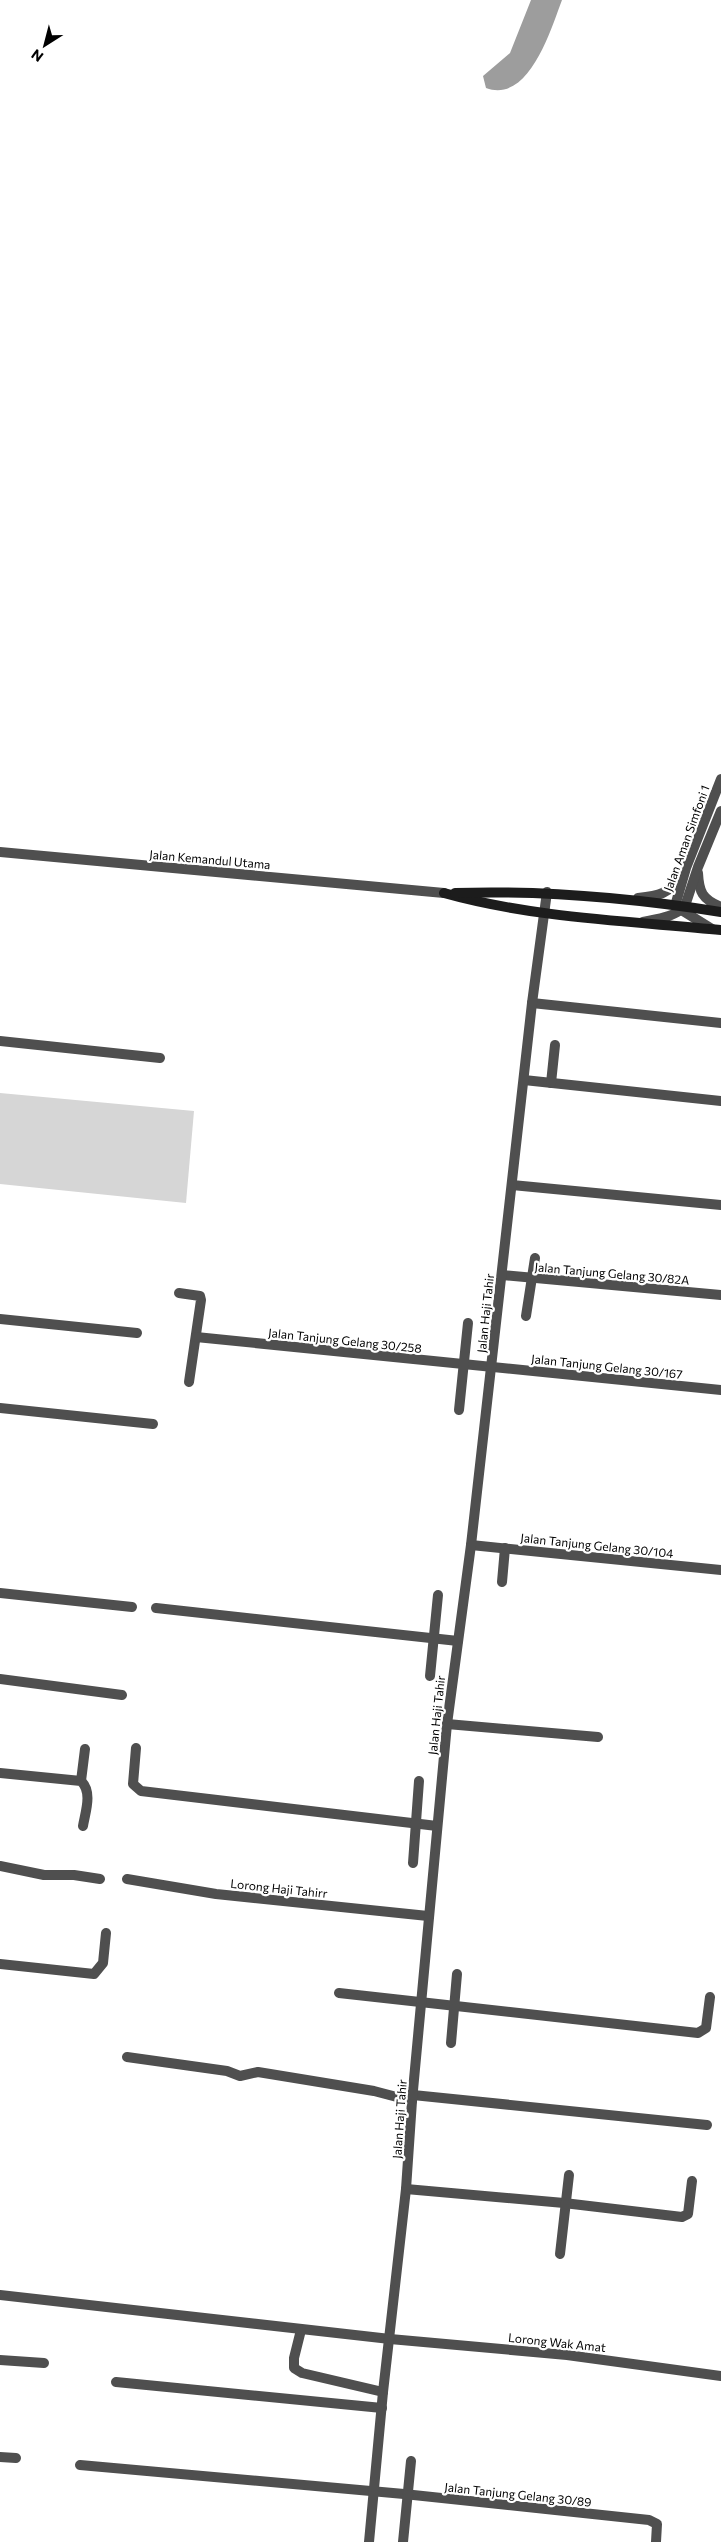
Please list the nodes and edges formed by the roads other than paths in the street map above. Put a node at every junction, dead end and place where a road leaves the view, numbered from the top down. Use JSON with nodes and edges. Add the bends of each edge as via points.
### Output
{"nodes":[{"id":1,"x":721,"y":778,"type":"edge"},
{"id":2,"x":721,"y":811,"type":"edge"},
{"id":3,"x":0,"y":852,"type":"edge"},
{"id":4,"x":698,"y":866,"type":"junction"},
{"id":5,"x":686,"y":868,"type":"junction"},
{"id":6,"x":547,"y":892,"type":"junction"},
{"id":7,"x":444,"y":893,"type":"junction"},
{"id":8,"x":629,"y":898,"type":"junction"},
{"id":9,"x":721,"y":907,"type":"edge"},
{"id":10,"x":680,"y":908,"type":"junction"},
{"id":11,"x":545,"y":912,"type":"junction"},
{"id":12,"x":721,"y":912,"type":"edge"},
{"id":13,"x":643,"y":922,"type":"junction"},
{"id":14,"x":716,"y":930,"type":"edge"},
{"id":15,"x":532,"y":1003,"type":"junction"},
{"id":16,"x":721,"y":1024,"type":"edge"},
{"id":17,"x":0,"y":1041,"type":"edge"},
{"id":18,"x":555,"y":1045,"type":"dead end"},
{"id":19,"x":160,"y":1058,"type":"dead end"},
{"id":20,"x":524,"y":1080,"type":"junction"},
{"id":21,"x":551,"y":1083,"type":"junction"},
{"id":22,"x":721,"y":1101,"type":"edge"},
{"id":23,"x":512,"y":1185,"type":"junction"},
{"id":24,"x":721,"y":1205,"type":"edge"},
{"id":25,"x":535,"y":1258,"type":"dead end"},
{"id":26,"x":502,"y":1275,"type":"junction"},
{"id":27,"x":532,"y":1278,"type":"junction"},
{"id":28,"x":180,"y":1293,"type":"dead end"},
{"id":29,"x":721,"y":1295,"type":"edge"},
{"id":30,"x":526,"y":1316,"type":"dead end"},
{"id":31,"x":0,"y":1319,"type":"edge"},
{"id":32,"x":468,"y":1323,"type":"dead end"},
{"id":33,"x":137,"y":1333,"type":"dead end"},
{"id":34,"x":196,"y":1337,"type":"junction"},
{"id":35,"x":464,"y":1364,"type":"junction"},
{"id":36,"x":491,"y":1367,"type":"junction"},
{"id":37,"x":189,"y":1382,"type":"dead end"},
{"id":38,"x":721,"y":1390,"type":"edge"},
{"id":39,"x":0,"y":1408,"type":"edge"},
{"id":40,"x":459,"y":1410,"type":"dead end"},
{"id":41,"x":153,"y":1424,"type":"dead end"},
{"id":42,"x":471,"y":1545,"type":"junction"},
{"id":43,"x":505,"y":1548,"type":"junction"},
{"id":44,"x":721,"y":1570,"type":"edge"},
{"id":45,"x":502,"y":1582,"type":"dead end"},
{"id":46,"x":0,"y":1593,"type":"edge"},
{"id":47,"x":438,"y":1595,"type":"dead end"},
{"id":48,"x":132,"y":1607,"type":"dead end"},
{"id":49,"x":156,"y":1608,"type":"dead end"},
{"id":50,"x":434,"y":1639,"type":"junction"},
{"id":51,"x":458,"y":1641,"type":"junction"},
{"id":52,"x":430,"y":1676,"type":"dead end"},
{"id":53,"x":0,"y":1679,"type":"edge"},
{"id":54,"x":122,"y":1695,"type":"dead end"},
{"id":55,"x":447,"y":1724,"type":"junction"},
{"id":56,"x":598,"y":1736,"type":"dead end"},
{"id":57,"x":136,"y":1748,"type":"dead end"},
{"id":58,"x":85,"y":1749,"type":"dead end"},
{"id":59,"x":0,"y":1773,"type":"edge"},
{"id":60,"x":419,"y":1781,"type":"dead end"},
{"id":61,"x":82,"y":1782,"type":"junction"},
{"id":62,"x":415,"y":1823,"type":"junction"},
{"id":63,"x":83,"y":1826,"type":"dead end"},
{"id":64,"x":437,"y":1826,"type":"junction"},
{"id":65,"x":412,"y":1864,"type":"dead end"},
{"id":66,"x":0,"y":1866,"type":"edge"},
{"id":67,"x":100,"y":1879,"type":"dead end"},
{"id":68,"x":127,"y":1879,"type":"dead end"},
{"id":69,"x":428,"y":1916,"type":"junction"},
{"id":70,"x":106,"y":1933,"type":"dead end"},
{"id":71,"x":0,"y":1964,"type":"edge"},
{"id":72,"x":457,"y":1974,"type":"dead end"},
{"id":73,"x":339,"y":1993,"type":"dead end"},
{"id":74,"x":710,"y":1997,"type":"dead end"},
{"id":75,"x":422,"y":2002,"type":"junction"},
{"id":76,"x":454,"y":2005,"type":"junction"},
{"id":77,"x":451,"y":2043,"type":"dead end"},
{"id":78,"x":127,"y":2057,"type":"dead end"},
{"id":79,"x":412,"y":2098,"type":"junction"},
{"id":80,"x":707,"y":2125,"type":"dead end"},
{"id":81,"x":569,"y":2175,"type":"dead end"},
{"id":82,"x":692,"y":2181,"type":"dead end"},
{"id":83,"x":406,"y":2188,"type":"junction"},
{"id":84,"x":564,"y":2203,"type":"junction"},
{"id":85,"x":560,"y":2254,"type":"dead end"},
{"id":86,"x":0,"y":2295,"type":"edge"},
{"id":87,"x":301,"y":2330,"type":"junction"},
{"id":88,"x":390,"y":2339,"type":"junction"},
{"id":89,"x":0,"y":2360,"type":"edge"},
{"id":90,"x":44,"y":2363,"type":"dead end"},
{"id":91,"x":721,"y":2376,"type":"edge"},
{"id":92,"x":116,"y":2382,"type":"dead end"},
{"id":93,"x":383,"y":2392,"type":"junction"},
{"id":94,"x":382,"y":2408,"type":"junction"},
{"id":95,"x":0,"y":2457,"type":"edge"},
{"id":96,"x":16,"y":2458,"type":"dead end"},
{"id":97,"x":410,"y":2461,"type":"dead end"},
{"id":98,"x":80,"y":2465,"type":"dead end"},
{"id":99,"x":374,"y":2492,"type":"junction"},
{"id":100,"x":407,"y":2494,"type":"junction"},
{"id":101,"x":368,"y":2542,"type":"edge"},
{"id":102,"x":403,"y":2542,"type":"edge"},
{"id":103,"x":656,"y":2542,"type":"edge"}],
"edges":[{"from":1,"to":5,"type":"street","name":"Jalan Aman Simfoni 1"},
{"from":2,"to":4,"type":"street","name":"Jalan Aman Simfoni 1"},
{"from":3,"to":7,"type":"street","name":"Jalan Kemandul Utama"},
{"from":4,"to":9,"type":"street","via":[[698,889],[709,902]]},
{"from":4,"to":10,"type":"street","name":"Jalan Aman Simfoni 1"},
{"from":5,"to":8,"type":"street","via":[[669,891],[658,896]]},
{"from":5,"to":10,"type":"street","name":"Jalan Aman Simfoni 1"},
{"from":6,"to":7,"type":"street"},
{"from":6,"to":8,"type":"street"},
{"from":6,"to":11,"type":"street","name":"Jalan Haji Tahir"},
{"from":7,"to":11,"type":"street","via":[[484,904]]},
{"from":8,"to":10,"type":"street"},
{"from":10,"to":12,"type":"street"},
{"from":10,"to":13,"type":"street"},
{"from":10,"to":14,"type":"street"},
{"from":11,"to":13,"type":"street"},
{"from":11,"to":15,"type":"street","name":"Jalan Haji Tahir"},
{"from":13,"to":14,"type":"street"},
{"from":15,"to":16,"type":"street"},
{"from":15,"to":20,"type":"street","name":"Jalan Haji Tahir"},
{"from":17,"to":19,"type":"street"},
{"from":18,"to":21,"type":"street"},
{"from":20,"to":21,"type":"street"},
{"from":20,"to":23,"type":"street","name":"Jalan Haji Tahir"},
{"from":21,"to":22,"type":"street"},
{"from":23,"to":24,"type":"street"},
{"from":23,"to":26,"type":"street","name":"Jalan Haji Tahir"},
{"from":25,"to":27,"type":"street"},
{"from":26,"to":27,"type":"street","name":"Jalan Tanjung Gelang 30/82A"},
{"from":26,"to":36,"type":"street","name":"Jalan Haji Tahir"},
{"from":27,"to":29,"type":"street","name":"Jalan Tanjung Gelang 30/82A"},
{"from":27,"to":30,"type":"street"},
{"from":28,"to":34,"type":"street","via":[[200,1296]]},
{"from":31,"to":33,"type":"street"},
{"from":32,"to":35,"type":"street"},
{"from":34,"to":35,"type":"street","name":"Jalan Tanjung Gelang 30/258"},
{"from":34,"to":37,"type":"street"},
{"from":35,"to":36,"type":"street","name":"Jalan Tanjung Gelang 30/258"},
{"from":35,"to":40,"type":"street"},
{"from":36,"to":38,"type":"street","name":"Jalan Tanjung Gelang 30/167"},
{"from":36,"to":42,"type":"street","name":"Jalan Haji Tahir"},
{"from":39,"to":41,"type":"street"},
{"from":42,"to":43,"type":"street","name":"Jalan Tanjung Gelang 30/104"},
{"from":42,"to":51,"type":"street","name":"Jalan Haji Tahir"},
{"from":43,"to":44,"type":"street","name":"Jalan Tanjung Gelang 30/104"},
{"from":43,"to":45,"type":"street"},
{"from":46,"to":48,"type":"street"},
{"from":47,"to":50,"type":"street"},
{"from":49,"to":50,"type":"street"},
{"from":50,"to":51,"type":"street"},
{"from":50,"to":52,"type":"street"},
{"from":51,"to":55,"type":"street","name":"Jalan Haji Tahir"},
{"from":53,"to":54,"type":"street"},
{"from":55,"to":56,"type":"street"},
{"from":55,"to":64,"type":"street","name":"Jalan Haji Tahir"},
{"from":57,"to":62,"type":"street","via":[[133,1784],[140,1791]]},
{"from":58,"to":61,"type":"street"},
{"from":59,"to":61,"type":"street"},
{"from":60,"to":62,"type":"street"},
{"from":61,"to":63,"type":"street","via":[[88,1793]]},
{"from":62,"to":64,"type":"street"},
{"from":62,"to":65,"type":"street"},
{"from":64,"to":69,"type":"street","name":"Jalan Haji Tahir"},
{"from":66,"to":67,"type":"street","via":[[44,1875]]},
{"from":68,"to":69,"type":"street","name":"Lorong Haji Tahirr","via":[[216,1894]]},
{"from":69,"to":75,"type":"street","name":"Jalan Haji Tahir"},
{"from":70,"to":71,"type":"street","via":[[103,1963],[94,1974]]},
{"from":72,"to":76,"type":"street"},
{"from":73,"to":75,"type":"street"},
{"from":74,"to":76,"type":"street","via":[[706,2028],[698,2033]]},
{"from":75,"to":76,"type":"street"},
{"from":75,"to":79,"type":"street","name":"Jalan Haji Tahir"},
{"from":76,"to":77,"type":"street"},
{"from":78,"to":79,"type":"street","via":[[240,2076],[258,2072]]},
{"from":79,"to":80,"type":"street"},
{"from":79,"to":83,"type":"street","name":"Jalan Haji Tahir"},
{"from":81,"to":84,"type":"street"},
{"from":82,"to":84,"type":"street","via":[[688,2214],[682,2217]]},
{"from":83,"to":84,"type":"street"},
{"from":83,"to":88,"type":"street","name":"Jalan Haji Tahir"},
{"from":84,"to":85,"type":"street"},
{"from":86,"to":87,"type":"street","name":"Lorong Wak Amat"},
{"from":87,"to":88,"type":"street","name":"Lorong Wak Amat"},
{"from":87,"to":93,"type":"street","via":[[294,2368],[302,2373]]},
{"from":88,"to":91,"type":"street","name":"Lorong Wak Amat","via":[[567,2355]]},
{"from":88,"to":93,"type":"street","name":"Jalan Haji Tahir"},
{"from":89,"to":90,"type":"street"},
{"from":92,"to":94,"type":"street"},
{"from":93,"to":94,"type":"street","name":"Jalan Haji Tahir"},
{"from":94,"to":99,"type":"street","name":"Jalan Haji Tahir"},
{"from":95,"to":96,"type":"street"},
{"from":97,"to":100,"type":"street"},
{"from":98,"to":99,"type":"street","name":"Jalan Tanjung Gelang 30/89"},
{"from":99,"to":100,"type":"street","name":"Jalan Tanjung Gelang 30/89"},
{"from":99,"to":101,"type":"street","name":"Jalan Haji Tahir"},
{"from":100,"to":102,"type":"street"},
{"from":100,"to":103,"type":"street","name":"Jalan Tanjung Gelang 30/89","via":[[649,2520],[657,2524]]}]}
